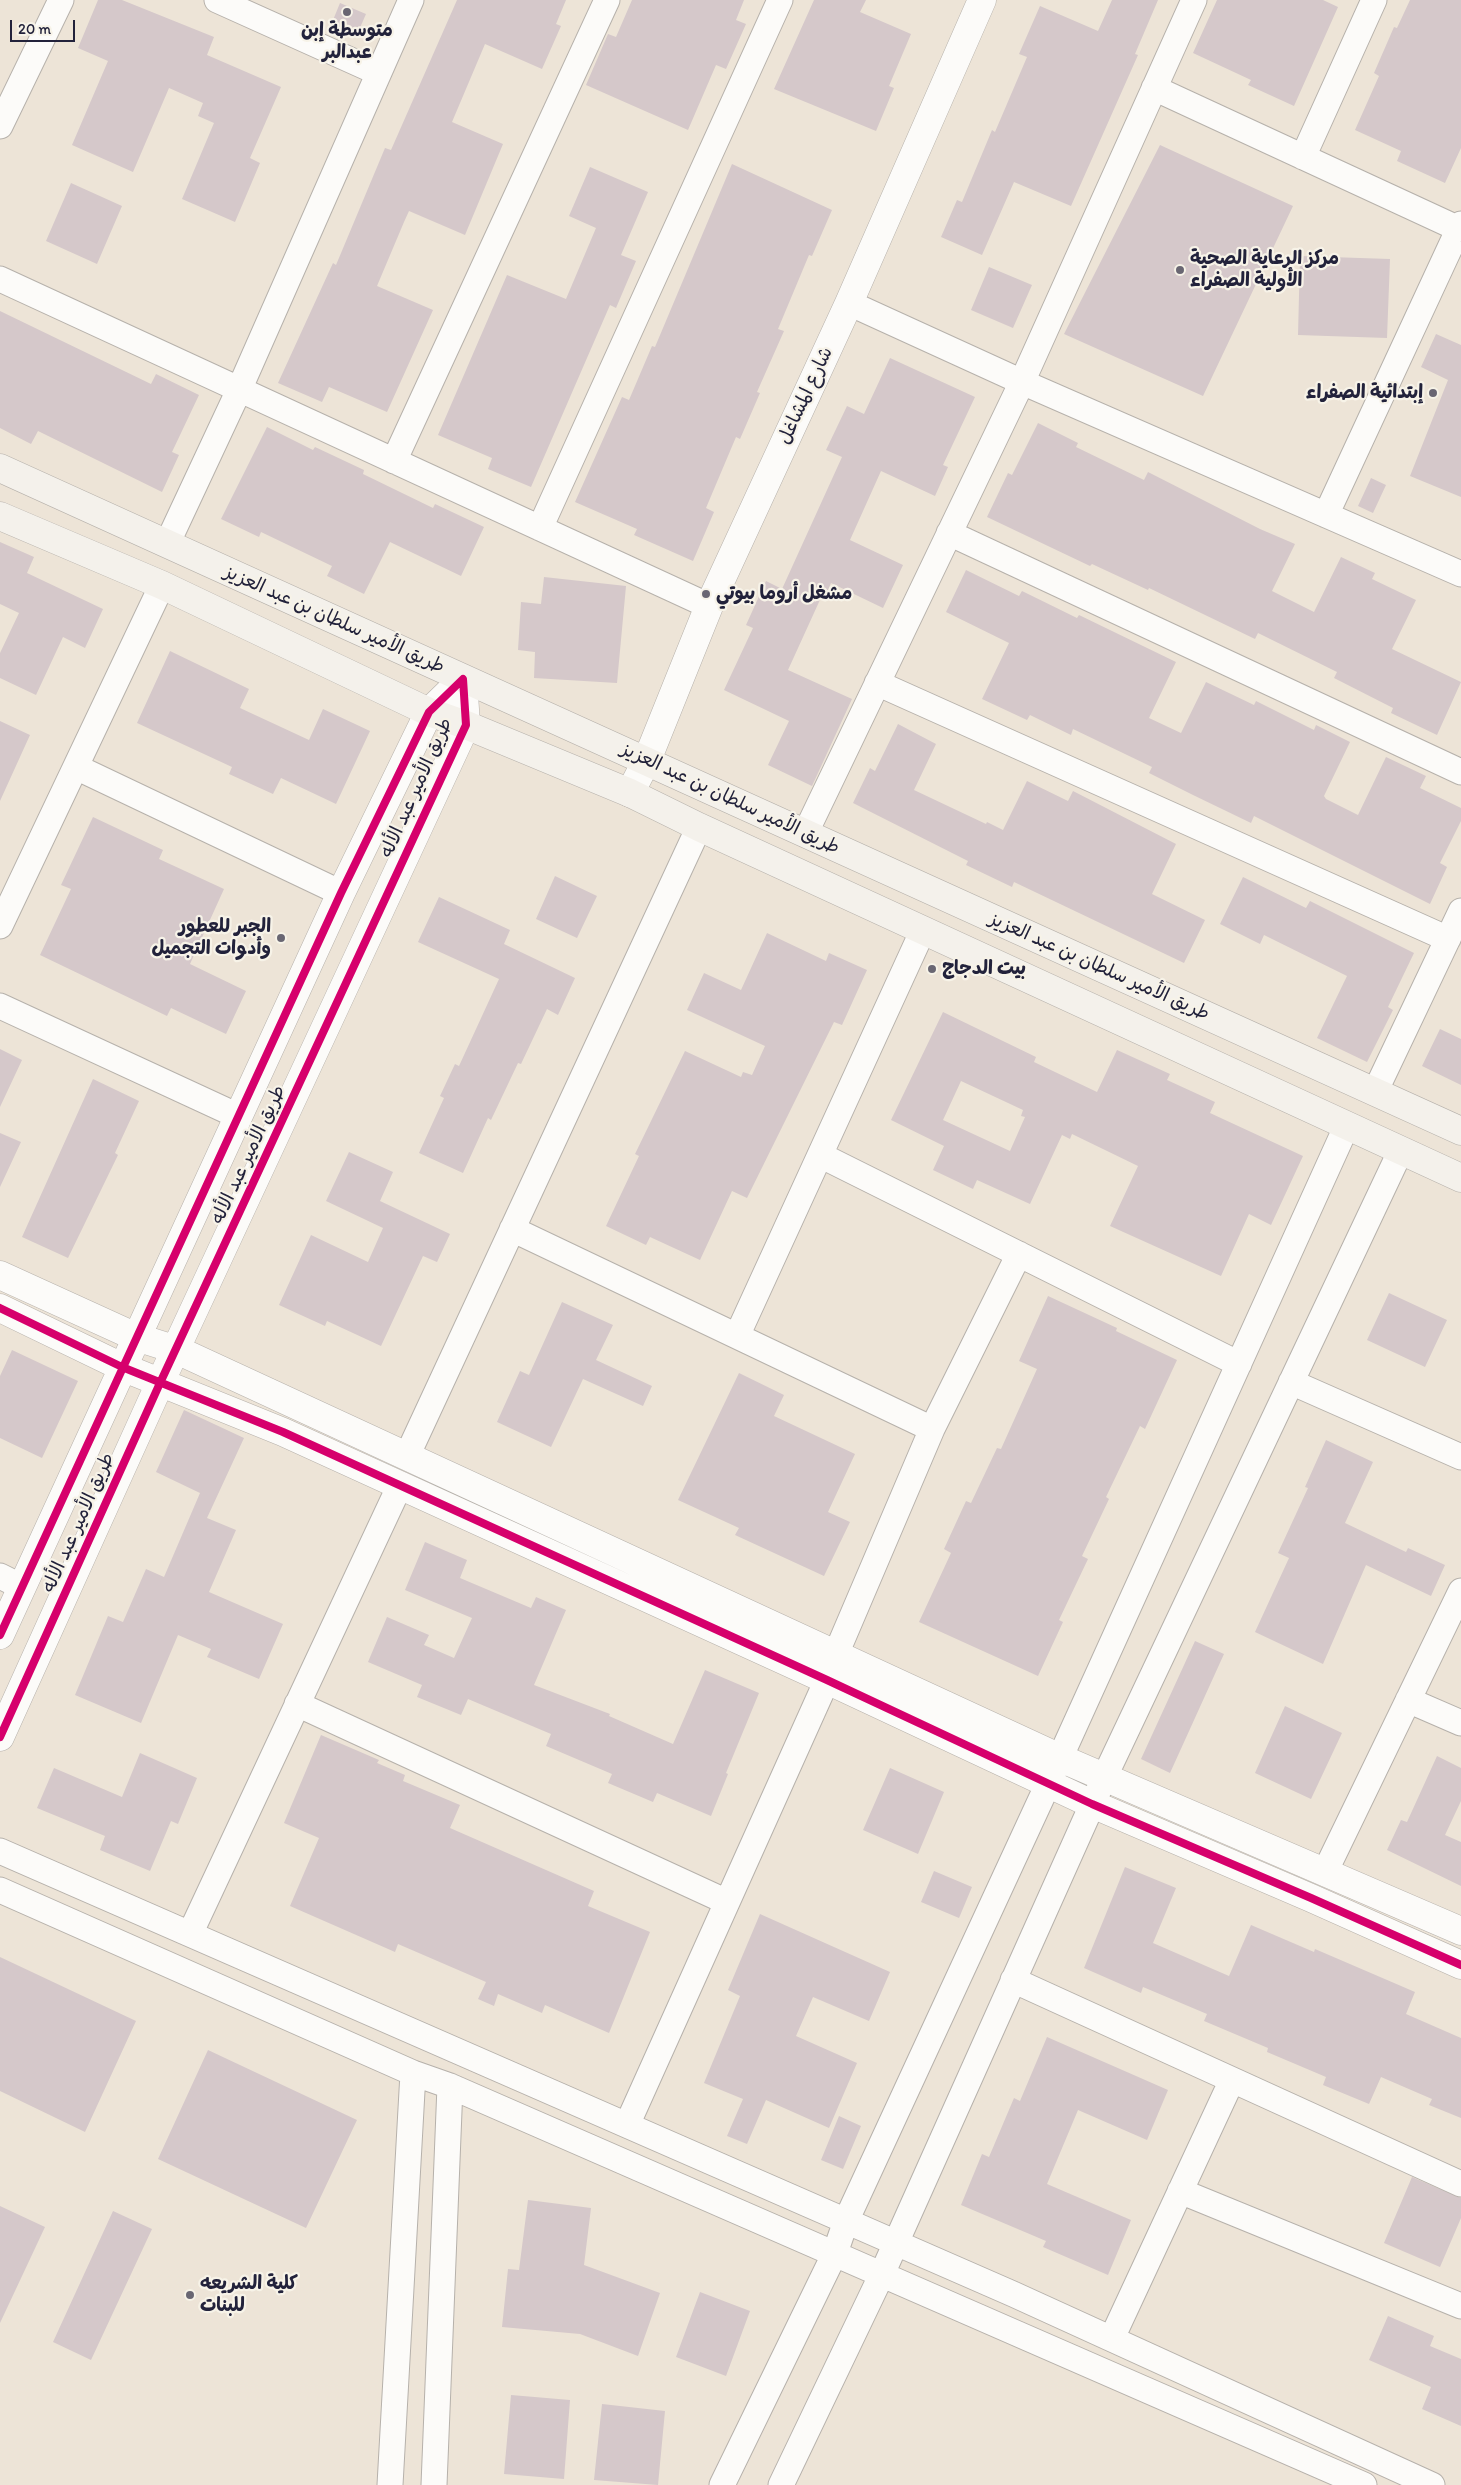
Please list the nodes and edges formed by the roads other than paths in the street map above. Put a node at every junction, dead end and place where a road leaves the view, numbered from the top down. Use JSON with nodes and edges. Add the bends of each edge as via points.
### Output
{"nodes":[{"id":1,"x":60,"y":0,"type":"edge"},
{"id":2,"x":217,"y":0,"type":"edge"},
{"id":3,"x":411,"y":0,"type":"edge"},
{"id":4,"x":608,"y":0,"type":"edge"},
{"id":5,"x":780,"y":0,"type":"edge"},
{"id":6,"x":1194,"y":0,"type":"edge"},
{"id":7,"x":1374,"y":0,"type":"edge"},
{"id":8,"x":975,"y":2,"type":"edge"},
{"id":9,"x":377,"y":72,"type":"junction"},
{"id":10,"x":1154,"y":88,"type":"junction"},
{"id":11,"x":6,"y":99,"type":"edge"},
{"id":12,"x":0,"y":126,"type":"edge"},
{"id":13,"x":1303,"y":157,"type":"junction"},
{"id":14,"x":1460,"y":227,"type":"edge"},
{"id":15,"x":0,"y":279,"type":"edge"},
{"id":16,"x":849,"y":303,"type":"junction"},
{"id":17,"x":1022,"y":382,"type":"junction"},
{"id":18,"x":239,"y":390,"type":"junction"},
{"id":19,"x":394,"y":461,"type":"junction"},
{"id":20,"x":0,"y":468,"type":"edge"},
{"id":21,"x":1326,"y":515,"type":"junction"},
{"id":22,"x":0,"y":516,"type":"edge"},
{"id":23,"x":540,"y":528,"type":"junction"},
{"id":24,"x":949,"y":533,"type":"junction"},
{"id":25,"x":167,"y":544,"type":"junction"},
{"id":26,"x":1461,"y":574,"type":"edge"},
{"id":27,"x":162,"y":585,"type":"junction"},
{"id":28,"x":709,"y":606,"type":"junction"},
{"id":29,"x":463,"y":679,"type":"junction"},
{"id":30,"x":877,"y":683,"type":"junction"},
{"id":31,"x":429,"y":712,"type":"junction"},
{"id":32,"x":466,"y":725,"type":"junction"},
{"id":33,"x":647,"y":760,"type":"junction"},
{"id":34,"x":76,"y":767,"type":"junction"},
{"id":35,"x":1461,"y":772,"type":"edge"},
{"id":36,"x":630,"y":793,"type":"junction"},
{"id":37,"x":699,"y":827,"type":"junction"},
{"id":38,"x":805,"y":834,"type":"junction"},
{"id":39,"x":341,"y":893,"type":"junction"},
{"id":40,"x":1461,"y":911,"type":"edge"},
{"id":41,"x":0,"y":926,"type":"edge"},
{"id":42,"x":923,"y":930,"type":"junction"},
{"id":43,"x":1448,"y":939,"type":"junction"},
{"id":44,"x":0,"y":1006,"type":"edge"},
{"id":45,"x":1375,"y":1092,"type":"junction"},
{"id":46,"x":238,"y":1116,"type":"junction"},
{"id":47,"x":1347,"y":1125,"type":"junction"},
{"id":48,"x":1461,"y":1131,"type":"edge"},
{"id":49,"x":1400,"y":1150,"type":"junction"},
{"id":50,"x":820,"y":1155,"type":"junction"},
{"id":51,"x":1461,"y":1178,"type":"edge"},
{"id":52,"x":512,"y":1229,"type":"junction"},
{"id":53,"x":1019,"y":1254,"type":"junction"},
{"id":54,"x":0,"y":1275,"type":"edge"},
{"id":55,"x":0,"y":1308,"type":"edge"},
{"id":56,"x":737,"y":1336,"type":"junction"},
{"id":57,"x":136,"y":1337,"type":"junction"},
{"id":58,"x":177,"y":1350,"type":"junction"},
{"id":59,"x":1239,"y":1364,"type":"junction"},
{"id":60,"x":122,"y":1367,"type":"junction"},
{"id":61,"x":1291,"y":1382,"type":"junction"},
{"id":62,"x":160,"y":1383,"type":"junction"},
{"id":63,"x":932,"y":1429,"type":"junction"},
{"id":64,"x":407,"y":1456,"type":"junction"},
{"id":65,"x":1461,"y":1457,"type":"edge"},
{"id":66,"x":400,"y":1485,"type":"junction"},
{"id":67,"x":11,"y":1581,"type":"edge"},
{"id":68,"x":1461,"y":1591,"type":"edge"},
{"id":69,"x":0,"y":1635,"type":"edge"},
{"id":70,"x":836,"y":1654,"type":"junction"},
{"id":71,"x":827,"y":1680,"type":"junction"},
{"id":72,"x":1408,"y":1700,"type":"junction"},
{"id":73,"x":297,"y":1704,"type":"junction"},
{"id":74,"x":1461,"y":1722,"type":"edge"},
{"id":75,"x":0,"y":1737,"type":"edge"},
{"id":76,"x":1060,"y":1758,"type":"junction"},
{"id":77,"x":1104,"y":1776,"type":"junction"},
{"id":78,"x":1047,"y":1783,"type":"junction"},
{"id":79,"x":1092,"y":1804,"type":"junction"},
{"id":80,"x":0,"y":1851,"type":"edge"},
{"id":81,"x":1325,"y":1872,"type":"junction"},
{"id":82,"x":0,"y":1890,"type":"edge"},
{"id":83,"x":727,"y":1902,"type":"junction"},
{"id":84,"x":1461,"y":1931,"type":"edge"},
{"id":85,"x":190,"y":1934,"type":"junction"},
{"id":86,"x":1461,"y":1965,"type":"edge"},
{"id":87,"x":1013,"y":1980,"type":"junction"},
{"id":88,"x":413,"y":2072,"type":"junction"},
{"id":89,"x":1232,"y":2080,"type":"junction"},
{"id":90,"x":450,"y":2086,"type":"junction"},
{"id":91,"x":627,"y":2125,"type":"junction"},
{"id":92,"x":1461,"y":2184,"type":"edge"},
{"id":93,"x":1180,"y":2191,"type":"junction"},
{"id":94,"x":846,"y":2221,"type":"junction"},
{"id":95,"x":895,"y":2242,"type":"junction"},
{"id":96,"x":835,"y":2253,"type":"junction"},
{"id":97,"x":882,"y":2274,"type":"junction"},
{"id":98,"x":1461,"y":2306,"type":"edge"},
{"id":99,"x":1112,"y":2338,"type":"junction"},
{"id":100,"x":390,"y":2485,"type":"edge"},
{"id":101,"x":434,"y":2485,"type":"edge"},
{"id":102,"x":722,"y":2485,"type":"edge"},
{"id":103,"x":781,"y":2485,"type":"edge"},
{"id":104,"x":1364,"y":2485,"type":"edge"},
{"id":105,"x":1432,"y":2485,"type":"edge"}],
"edges":[{"from":1,"to":11,"type":"street"},
{"from":2,"to":9,"type":"street"},
{"from":3,"to":9,"type":"street"},
{"from":4,"to":19,"type":"street"},
{"from":5,"to":23,"type":"street"},
{"from":6,"to":10,"type":"street"},
{"from":7,"to":13,"type":"street"},
{"from":8,"to":16,"type":"street","name":"شارع المشاغل"},
{"from":9,"to":18,"type":"street"},
{"from":10,"to":13,"type":"street"},
{"from":10,"to":17,"type":"street"},
{"from":11,"to":12,"type":"street"},
{"from":13,"to":14,"type":"street"},
{"from":14,"to":21,"type":"street"},
{"from":15,"to":18,"type":"street"},
{"from":16,"to":17,"type":"street"},
{"from":16,"to":28,"type":"street","name":"شارع المشاغل"},
{"from":17,"to":21,"type":"street"},
{"from":17,"to":24,"type":"street"},
{"from":18,"to":19,"type":"street"},
{"from":18,"to":25,"type":"street"},
{"from":19,"to":23,"type":"street"},
{"from":20,"to":25,"type":"main road","name":"طريق الأمير سلطان بن عبد العزيز"},
{"from":21,"to":26,"type":"street"},
{"from":22,"to":27,"type":"main road","name":"طريق الأمير سلطان بن عبد العزيز"},
{"from":23,"to":28,"type":"street"},
{"from":24,"to":30,"type":"street"},
{"from":24,"to":35,"type":"street"},
{"from":25,"to":29,"type":"main road","name":"طريق الأمير سلطان بن عبد العزيز"},
{"from":27,"to":31,"type":"main road","name":"طريق الأمير سلطان بن عبد العزيز"},
{"from":27,"to":34,"type":"street"},
{"from":28,"to":33,"type":"street","name":"شارع المشاغل"},
{"from":29,"to":31,"type":"street","name":"طريق الأمير عبد الأله"},
{"from":29,"to":32,"type":"street","name":"طريق الأمير عبد الأله"},
{"from":29,"to":33,"type":"main road","name":"طريق الأمير سلطان بن عبد العزيز"},
{"from":30,"to":38,"type":"street"},
{"from":30,"to":43,"type":"street"},
{"from":31,"to":32,"type":"main road","name":"طريق الأمير سلطان بن عبد العزيز"},
{"from":31,"to":39,"type":"street","name":"طريق الأمير عبد الأله"},
{"from":32,"to":36,"type":"main road","name":"طريق الأمير سلطان بن عبد العزيز"},
{"from":32,"to":58,"type":"street","name":"طريق الأمير عبد الأله"},
{"from":33,"to":36,"type":"street","name":"شارع المشاغل"},
{"from":33,"to":38,"type":"main road","name":"طريق الأمير سلطان بن عبد العزيز"},
{"from":34,"to":39,"type":"street"},
{"from":34,"to":41,"type":"street"},
{"from":36,"to":37,"type":"main road","name":"طريق الأمير سلطان بن عبد العزيز"},
{"from":37,"to":42,"type":"main road","name":"طريق الأمير سلطان بن عبد العزيز"},
{"from":37,"to":52,"type":"street"},
{"from":38,"to":45,"type":"main road","name":"طريق الأمير سلطان بن عبد العزيز"},
{"from":39,"to":46,"type":"street","name":"طريق الأمير عبد الأله"},
{"from":40,"to":43,"type":"street"},
{"from":42,"to":47,"type":"main road","name":"طريق الأمير سلطان بن عبد العزيز"},
{"from":42,"to":50,"type":"street"},
{"from":43,"to":45,"type":"street"},
{"from":44,"to":46,"type":"street"},
{"from":45,"to":48,"type":"main road","name":"طريق الأمير سلطان بن عبد العزيز"},
{"from":46,"to":57,"type":"street","name":"طريق الأمير عبد الأله"},
{"from":47,"to":49,"type":"main road","name":"طريق الأمير سلطان بن عبد العزيز"},
{"from":47,"to":59,"type":"street"},
{"from":49,"to":51,"type":"main road","name":"طريق الأمير سلطان بن عبد العزيز"},
{"from":49,"to":61,"type":"street"},
{"from":50,"to":53,"type":"street"},
{"from":50,"to":56,"type":"street"},
{"from":52,"to":56,"type":"street"},
{"from":52,"to":64,"type":"street"},
{"from":53,"to":59,"type":"street"},
{"from":53,"to":63,"type":"street"},
{"from":54,"to":57,"type":"street"},
{"from":55,"to":60,"type":"street"},
{"from":56,"to":63,"type":"street"},
{"from":57,"to":58,"type":"street"},
{"from":57,"to":60,"type":"street","name":"طريق الأمير عبد الأله"},
{"from":58,"to":62,"type":"street","name":"طريق الأمير عبد الأله"},
{"from":58,"to":64,"type":"street"},
{"from":59,"to":76,"type":"street"},
{"from":60,"to":62,"type":"street"},
{"from":60,"to":67,"type":"street","name":"طريق الأمير عبد الأله"},
{"from":61,"to":65,"type":"street"},
{"from":61,"to":77,"type":"street"},
{"from":62,"to":66,"type":"street","via":[[283,1432]]},
{"from":62,"to":75,"type":"street","name":"طريق الأمير عبد الأله"},
{"from":63,"to":70,"type":"street"},
{"from":64,"to":70,"type":"street"},
{"from":66,"to":71,"type":"street"},
{"from":66,"to":73,"type":"street"},
{"from":67,"to":69,"type":"street","name":"طريق الأمير عبد الأله"},
{"from":68,"to":72,"type":"street"},
{"from":70,"to":76,"type":"street"},
{"from":71,"to":78,"type":"street"},
{"from":71,"to":83,"type":"street"},
{"from":72,"to":74,"type":"street"},
{"from":72,"to":81,"type":"street"},
{"from":73,"to":83,"type":"street"},
{"from":73,"to":85,"type":"street"},
{"from":76,"to":77,"type":"street"},
{"from":76,"to":78,"type":"street"},
{"from":77,"to":79,"type":"street"},
{"from":77,"to":81,"type":"street"},
{"from":78,"to":79,"type":"street"},
{"from":78,"to":94,"type":"street"},
{"from":79,"to":86,"type":"street"},
{"from":79,"to":87,"type":"street"},
{"from":80,"to":85,"type":"street"},
{"from":81,"to":84,"type":"street"},
{"from":82,"to":88,"type":"street"},
{"from":83,"to":91,"type":"street"},
{"from":85,"to":91,"type":"street"},
{"from":87,"to":89,"type":"street"},
{"from":87,"to":95,"type":"street"},
{"from":88,"to":90,"type":"street"},
{"from":88,"to":100,"type":"street"},
{"from":89,"to":92,"type":"street"},
{"from":89,"to":93,"type":"street"},
{"from":90,"to":96,"type":"street"},
{"from":90,"to":101,"type":"street"},
{"from":91,"to":94,"type":"street"},
{"from":93,"to":98,"type":"street"},
{"from":93,"to":99,"type":"street"},
{"from":94,"to":95,"type":"street"},
{"from":94,"to":96,"type":"street"},
{"from":95,"to":97,"type":"street"},
{"from":95,"to":99,"type":"street"},
{"from":96,"to":97,"type":"street"},
{"from":96,"to":102,"type":"street"},
{"from":97,"to":103,"type":"street"},
{"from":97,"to":104,"type":"street"},
{"from":99,"to":105,"type":"street"}]}
